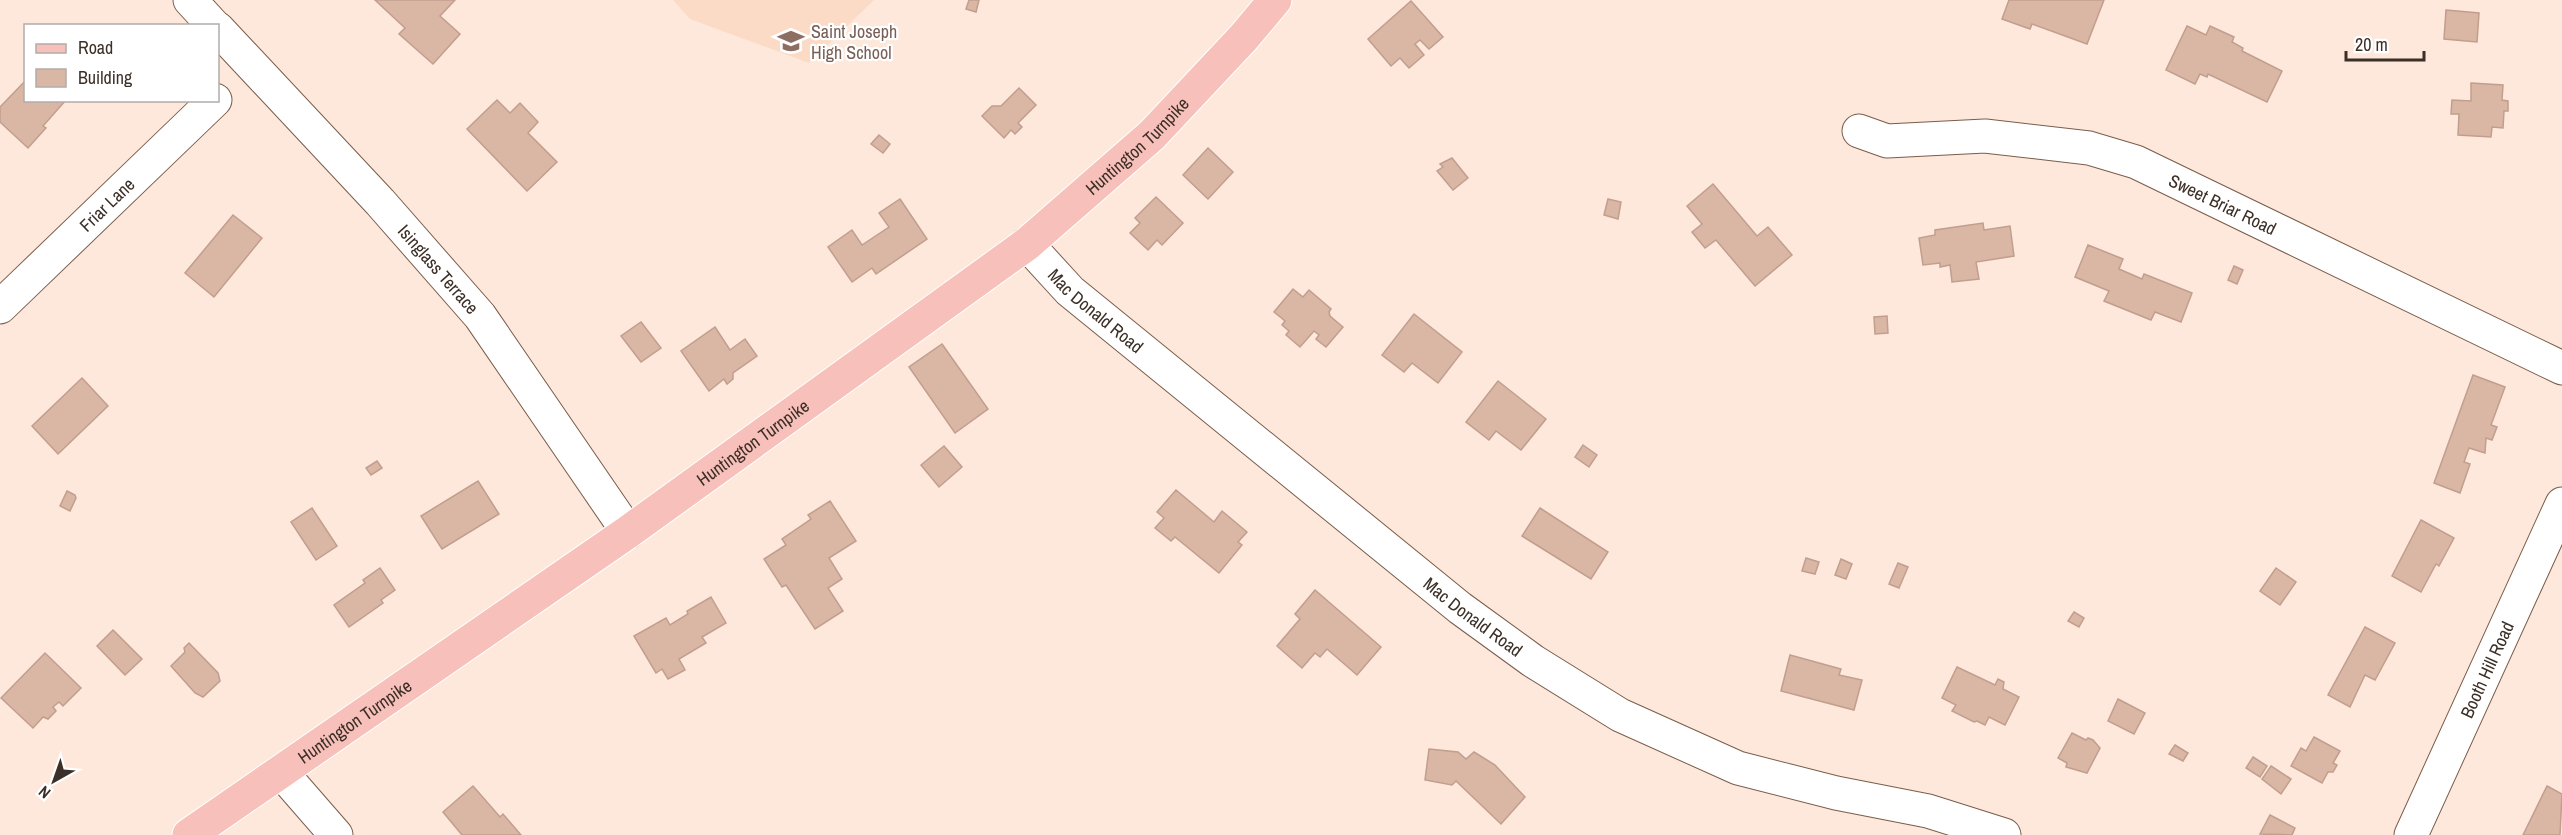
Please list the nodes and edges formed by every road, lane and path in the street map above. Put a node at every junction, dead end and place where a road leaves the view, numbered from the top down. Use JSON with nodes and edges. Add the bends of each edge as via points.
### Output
{"nodes":[{"id":1,"x":190,"y":0,"type":"edge"},
{"id":2,"x":1275,"y":0,"type":"edge"},
{"id":3,"x":212,"y":24,"type":"edge"},
{"id":4,"x":219,"y":30,"type":"edge"},
{"id":5,"x":252,"y":65,"type":"junction"},
{"id":6,"x":219,"y":96,"type":"edge"},
{"id":7,"x":213,"y":102,"type":"edge"},
{"id":8,"x":1859,"y":131,"type":"dead end"},
{"id":9,"x":1027,"y":244,"type":"junction"},
{"id":10,"x":0,"y":307,"type":"edge"},
{"id":11,"x":2562,"y":368,"type":"edge"},
{"id":12,"x":2562,"y":504,"type":"edge"},
{"id":13,"x":628,"y":532,"type":"junction"},
{"id":14,"x":282,"y":773,"type":"junction"},
{"id":15,"x":189,"y":835,"type":"edge"},
{"id":16,"x":336,"y":835,"type":"edge"},
{"id":17,"x":2004,"y":835,"type":"edge"},
{"id":18,"x":2411,"y":835,"type":"edge"}],
"edges":[{"from":1,"to":3,"type":"street"},
{"from":2,"to":9,"type":"main road","name":"Huntington Turnpike","via":[[1152,135]]},
{"from":4,"to":5,"type":"street","name":"Isinglass Terrace"},
{"from":5,"to":6,"type":"street","name":"Friar Lane"},
{"from":5,"to":13,"type":"street","name":"Isinglass Terrace","via":[[480,316]]},
{"from":7,"to":10,"type":"street","name":"Friar Lane"},
{"from":8,"to":11,"type":"street","name":"Sweet Briar Road","via":[[1887,141],[1985,136],[2090,148],[2136,162]]},
{"from":9,"to":13,"type":"main road","name":"Huntington Turnpike"},
{"from":9,"to":17,"type":"street","name":"Mac Donald Road","via":[[1070,291],[1460,608],[1533,661],[1608,708],[1738,768],[1928,812]]},
{"from":12,"to":18,"type":"street","name":"Booth Hill Road"},
{"from":13,"to":14,"type":"main road","name":"Huntington Turnpike"},
{"from":14,"to":15,"type":"main road","name":"Huntington Turnpike"},
{"from":14,"to":16,"type":"street"}]}
